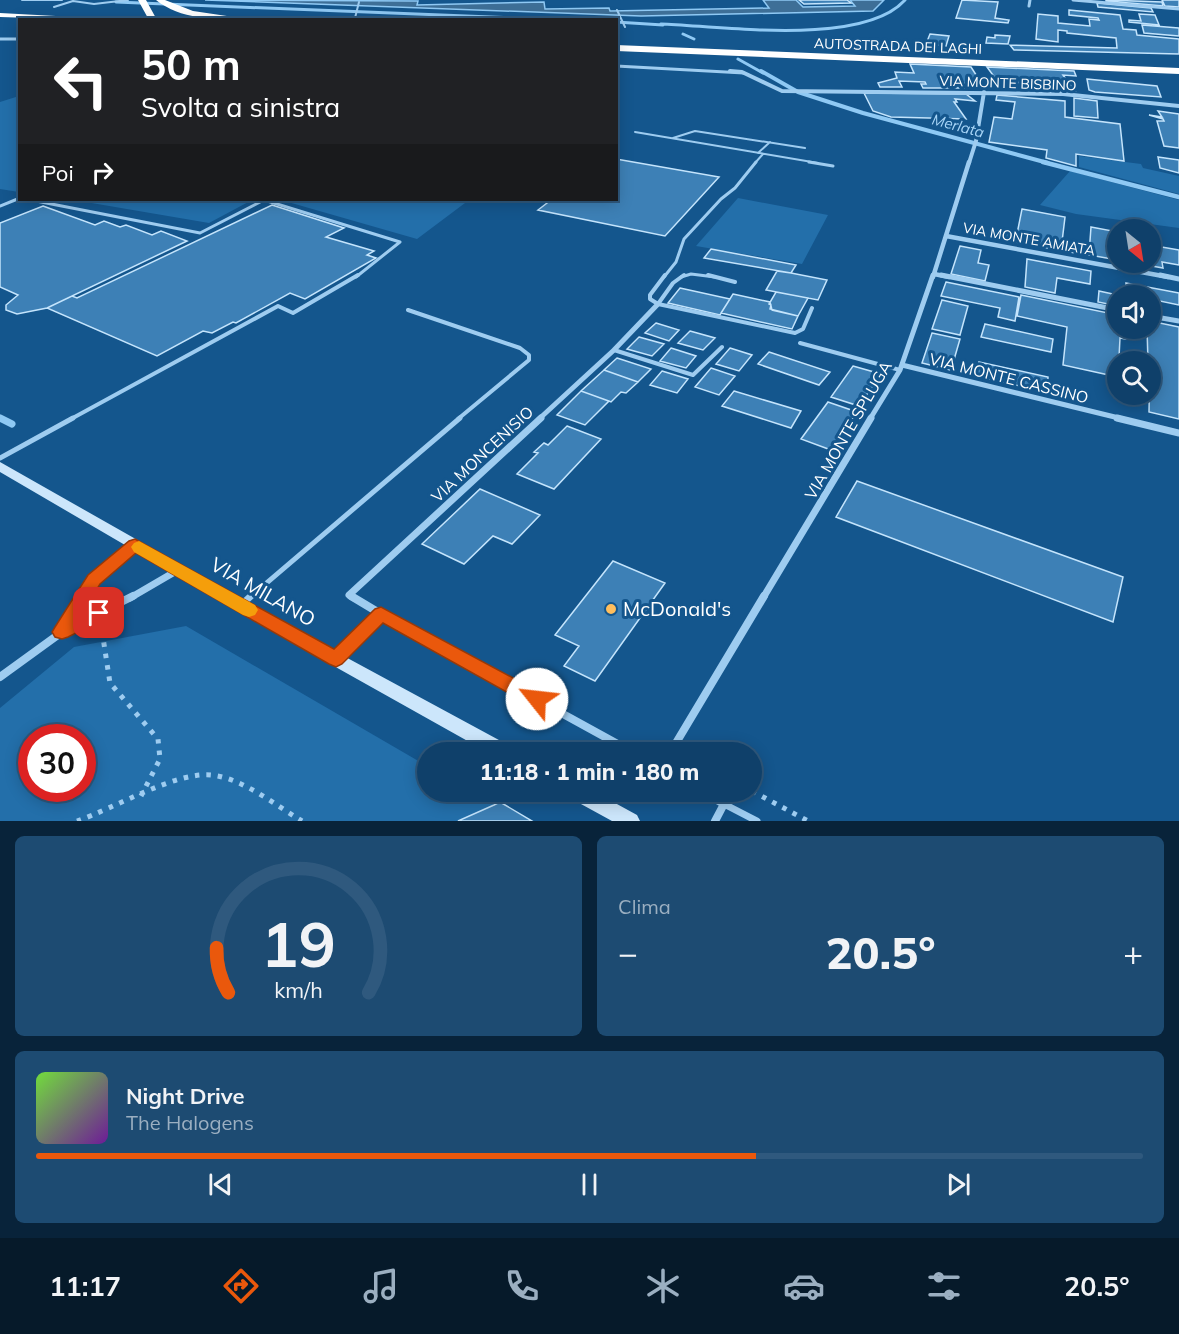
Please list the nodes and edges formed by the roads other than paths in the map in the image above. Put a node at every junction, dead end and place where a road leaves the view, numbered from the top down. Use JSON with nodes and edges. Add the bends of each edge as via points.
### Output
{"nodes":[{"id":1,"x":22,"y":0,"type":"edge"},
{"id":2,"x":62,"y":0,"type":"edge"},
{"id":3,"x":128,"y":0,"type":"edge"},
{"id":4,"x":142,"y":0,"type":"edge"},
{"id":5,"x":160,"y":0,"type":"edge"},
{"id":6,"x":1030,"y":0,"type":"edge"},
{"id":7,"x":1075,"y":0,"type":"edge"},
{"id":8,"x":359,"y":2,"type":"dead end"},
{"id":9,"x":54,"y":6,"type":"dead end"},
{"id":10,"x":1029,"y":6,"type":"dead end"},
{"id":11,"x":1179,"y":9,"type":"edge"},
{"id":12,"x":616,"y":10,"type":"dead end"},
{"id":13,"x":0,"y":15,"type":"edge"},
{"id":14,"x":356,"y":16,"type":"dead end"},
{"id":15,"x":56,"y":18,"type":"edge"},
{"id":16,"x":152,"y":18,"type":"edge"},
{"id":17,"x":231,"y":18,"type":"edge"},
{"id":18,"x":0,"y":22,"type":"edge"},
{"id":19,"x":18,"y":23,"type":"edge"},
{"id":20,"x":623,"y":35,"type":"edge"},
{"id":21,"x":0,"y":39,"type":"edge"},
{"id":22,"x":18,"y":39,"type":"edge"},
{"id":23,"x":868,"y":48,"type":"dead end"},
{"id":24,"x":618,"y":50,"type":"edge"},
{"id":25,"x":958,"y":55,"type":"junction"},
{"id":26,"x":1179,"y":64,"type":"edge"},
{"id":27,"x":618,"y":66,"type":"edge"},
{"id":28,"x":1179,"y":71,"type":"edge"},
{"id":29,"x":984,"y":92,"type":"junction"},
{"id":30,"x":1179,"y":106,"type":"edge"},
{"id":31,"x":635,"y":132,"type":"dead end"},
{"id":32,"x":671,"y":138,"type":"junction"},
{"id":33,"x":770,"y":142,"type":"junction"},
{"id":34,"x":805,"y":148,"type":"dead end"},
{"id":35,"x":760,"y":154,"type":"junction"},
{"id":36,"x":833,"y":166,"type":"dead end"},
{"id":37,"x":18,"y":199,"type":"edge"},
{"id":38,"x":36,"y":201,"type":"edge"},
{"id":39,"x":262,"y":201,"type":"edge"},
{"id":40,"x":267,"y":201,"type":"edge"},
{"id":41,"x":0,"y":206,"type":"edge"},
{"id":42,"x":946,"y":236,"type":"junction"},
{"id":43,"x":934,"y":274,"type":"junction"},
{"id":44,"x":1179,"y":279,"type":"edge"},
{"id":45,"x":735,"y":282,"type":"dead end"},
{"id":46,"x":658,"y":304,"type":"junction"},
{"id":47,"x":812,"y":308,"type":"dead end"},
{"id":48,"x":1107,"y":308,"type":"edge"},
{"id":49,"x":408,"y":309,"type":"dead end"},
{"id":50,"x":1161,"y":318,"type":"edge"},
{"id":51,"x":1179,"y":321,"type":"edge"},
{"id":52,"x":800,"y":343,"type":"dead end"},
{"id":53,"x":722,"y":347,"type":"dead end"},
{"id":54,"x":614,"y":350,"type":"junction"},
{"id":55,"x":901,"y":368,"type":"junction"},
{"id":56,"x":1179,"y":433,"type":"edge"},
{"id":57,"x":0,"y":458,"type":"edge"},
{"id":58,"x":0,"y":466,"type":"edge"},
{"id":59,"x":135,"y":545,"type":"junction"},
{"id":60,"x":178,"y":569,"type":"junction"},
{"id":61,"x":240,"y":605,"type":"junction"},
{"id":62,"x":381,"y":614,"type":"junction"},
{"id":63,"x":62,"y":632,"type":"junction"},
{"id":64,"x":336,"y":659,"type":"junction"},
{"id":65,"x":0,"y":678,"type":"edge"},
{"id":66,"x":486,"y":742,"type":"edge"},
{"id":67,"x":614,"y":742,"type":"edge"},
{"id":68,"x":677,"y":742,"type":"edge"},
{"id":69,"x":595,"y":802,"type":"edge"},
{"id":70,"x":720,"y":802,"type":"edge"},
{"id":71,"x":724,"y":804,"type":"junction"},
{"id":72,"x":630,"y":821,"type":"edge"},
{"id":73,"x":715,"y":821,"type":"edge"},
{"id":74,"x":757,"y":821,"type":"edge"}],
"edges":[{"from":1,"to":2,"type":"lane"},
{"from":3,"to":9,"type":"lane"},
{"from":4,"to":16,"type":"highway"},
{"from":5,"to":17,"type":"highway","via":[[182,10]]},
{"from":6,"to":10,"type":"street"},
{"from":7,"to":11,"type":"street"},
{"from":8,"to":14,"type":"lane"},
{"from":12,"to":20,"type":"lane"},
{"from":13,"to":15,"type":"highway"},
{"from":18,"to":19,"type":"highway"},
{"from":20,"to":25,"type":"highway","name":"AUTOSTRADA DEI LAGHI"},
{"from":21,"to":22,"type":"street"},
{"from":23,"to":25,"type":"highway"},
{"from":24,"to":28,"type":"highway","name":"AUTOSTRADA DEI LAGHI"},
{"from":25,"to":26,"type":"highway","name":"AUTOSTRADA DEI LAGHI"},
{"from":27,"to":29,"type":"street","name":"VIA MONTE BISBINO","via":[[742,72],[787,91]]},
{"from":29,"to":30,"type":"street","name":"VIA MONTE BISBINO","via":[[1063,94]]},
{"from":29,"to":42,"type":"street","name":"VIA MONTE SPLUGA","via":[[976,141]]},
{"from":31,"to":32,"type":"lane"},
{"from":32,"to":33,"type":"lane","via":[[695,131]]},
{"from":32,"to":35,"type":"lane"},
{"from":33,"to":34,"type":"lane"},
{"from":33,"to":35,"type":"lane"},
{"from":35,"to":36,"type":"lane"},
{"from":35,"to":46,"type":"lane","via":[[735,188],[684,239],[676,262],[650,296]]},
{"from":37,"to":41,"type":"lane"},
{"from":38,"to":39,"type":"lane","via":[[200,233]]},
{"from":40,"to":57,"type":"lane","via":[[400,242],[361,274],[293,313],[278,306]]},
{"from":42,"to":43,"type":"street","name":"VIA MONTE SPLUGA"},
{"from":42,"to":44,"type":"street","name":"VIA MONTE AMIATA"},
{"from":43,"to":48,"type":"street"},
{"from":43,"to":55,"type":"street","name":"VIA MONTE SPLUGA"},
{"from":45,"to":46,"type":"lane","via":[[699,274],[681,276]]},
{"from":46,"to":47,"type":"lane","via":[[795,333],[803,329]]},
{"from":46,"to":54,"type":"street","name":"VIA MONCENISIO"},
{"from":49,"to":61,"type":"lane","via":[[520,348],[529,360]]},
{"from":50,"to":51,"type":"street"},
{"from":52,"to":55,"type":"lane"},
{"from":53,"to":54,"type":"lane","via":[[693,375]]},
{"from":54,"to":62,"type":"street","name":"VIA MONCENISIO","via":[[349,596]]},
{"from":55,"to":56,"type":"street","name":"VIA MONTE CASSINO"},
{"from":55,"to":68,"type":"street","name":"VIA MONTE SPLUGA"},
{"from":58,"to":59,"type":"main road","name":"VIA MILANO"},
{"from":59,"to":60,"type":"main road","name":"VIA MILANO"},
{"from":59,"to":63,"type":"street","via":[[94,579]]},
{"from":60,"to":61,"type":"main road","name":"VIA MILANO"},
{"from":60,"to":63,"type":"street","via":[[155,585]]},
{"from":61,"to":64,"type":"main road","name":"VIA MILANO"},
{"from":62,"to":64,"type":"street"},
{"from":62,"to":67,"type":"street"},
{"from":63,"to":65,"type":"street"},
{"from":64,"to":66,"type":"main road","name":"VIA MILANO"},
{"from":69,"to":72,"type":"main road"},
{"from":70,"to":71,"type":"street"},
{"from":71,"to":73,"type":"street"},
{"from":71,"to":74,"type":"lane"}]}
